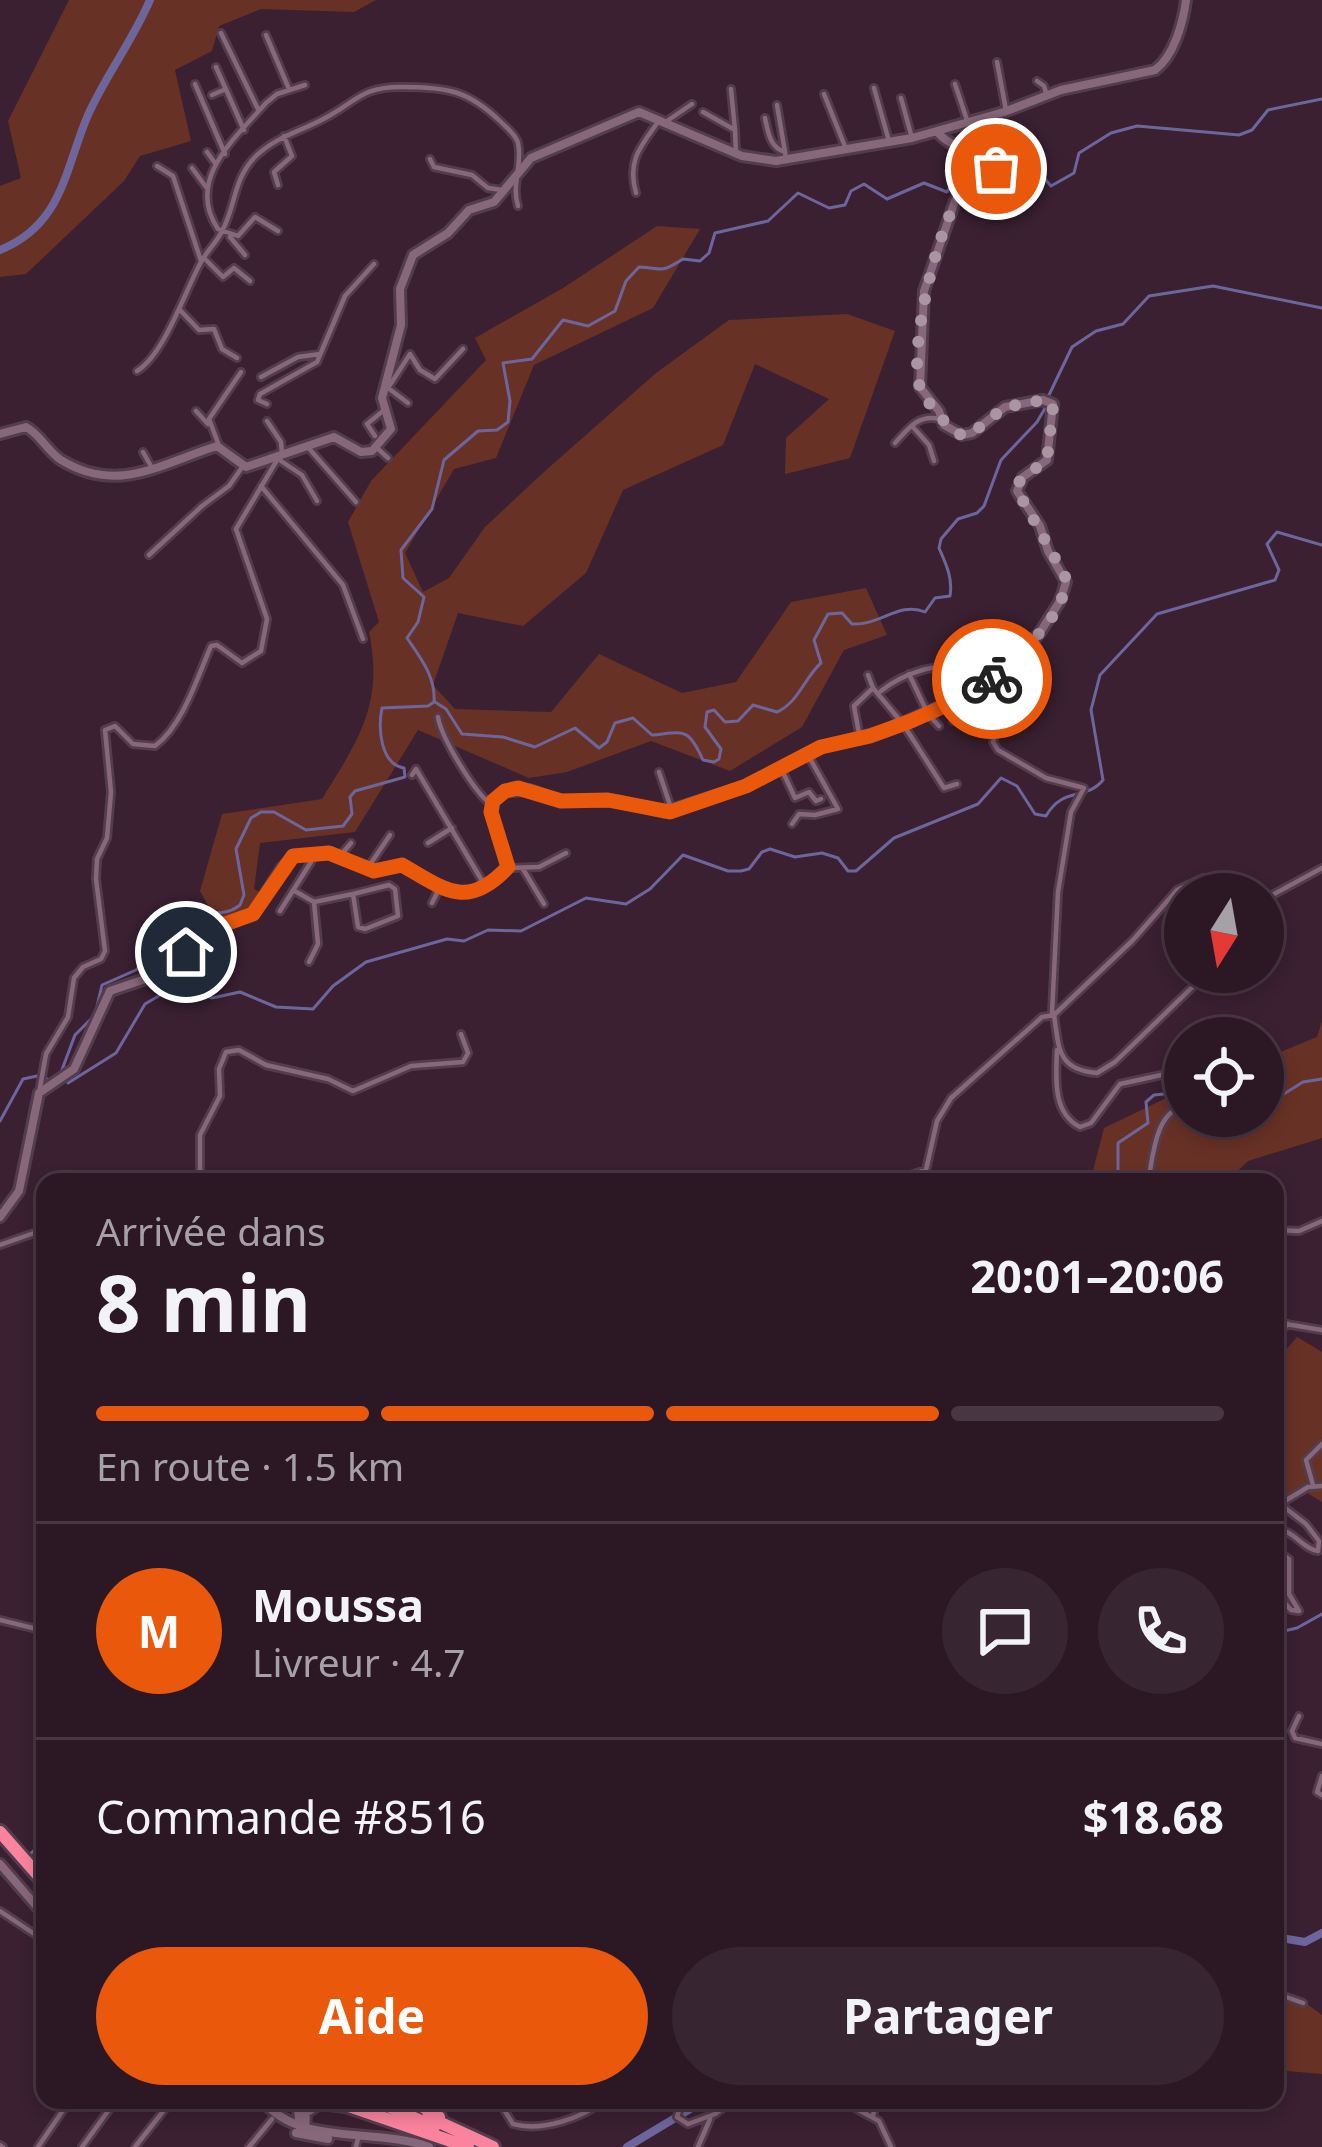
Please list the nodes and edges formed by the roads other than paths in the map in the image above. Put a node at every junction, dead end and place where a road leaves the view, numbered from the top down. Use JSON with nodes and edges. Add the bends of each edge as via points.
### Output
{"nodes":[{"id":1,"x":1186,"y":0,"type":"edge"},
{"id":2,"x":221,"y":33,"type":"dead end"},
{"id":3,"x":266,"y":35,"type":"dead end"},
{"id":4,"x":998,"y":62,"type":"dead end"},
{"id":5,"x":210,"y":75,"type":"dead end"},
{"id":6,"x":1036,"y":81,"type":"dead end"},
{"id":7,"x":195,"y":84,"type":"dead end"},
{"id":8,"x":955,"y":84,"type":"dead end"},
{"id":9,"x":305,"y":85,"type":"dead end"},
{"id":10,"x":731,"y":88,"type":"dead end"},
{"id":11,"x":874,"y":88,"type":"dead end"},
{"id":12,"x":226,"y":89,"type":"junction"},
{"id":13,"x":289,"y":89,"type":"junction"},
{"id":14,"x":824,"y":94,"type":"dead end"},
{"id":15,"x":212,"y":95,"type":"dead end"},
{"id":16,"x":1047,"y":96,"type":"junction"},
{"id":17,"x":901,"y":98,"type":"dead end"},
{"id":18,"x":692,"y":104,"type":"dead end"},
{"id":19,"x":777,"y":105,"type":"dead end"},
{"id":20,"x":234,"y":108,"type":"junction"},
{"id":21,"x":258,"y":112,"type":"junction"},
{"id":22,"x":703,"y":112,"type":"dead end"},
{"id":23,"x":1006,"y":112,"type":"junction"},
{"id":24,"x":227,"y":115,"type":"dead end"},
{"id":25,"x":765,"y":118,"type":"dead end"},
{"id":26,"x":263,"y":123,"type":"dead end"},
{"id":27,"x":660,"y":123,"type":"junction"},
{"id":28,"x":968,"y":123,"type":"junction"},
{"id":29,"x":244,"y":130,"type":"junction"},
{"id":30,"x":735,"y":130,"type":"junction"},
{"id":31,"x":938,"y":131,"type":"junction"},
{"id":32,"x":284,"y":136,"type":"junction"},
{"id":33,"x":528,"y":136,"type":"dead end"},
{"id":34,"x":912,"y":138,"type":"junction"},
{"id":35,"x":518,"y":142,"type":"junction"},
{"id":36,"x":889,"y":142,"type":"junction"},
{"id":37,"x":846,"y":149,"type":"junction"},
{"id":38,"x":207,"y":152,"type":"dead end"},
{"id":39,"x":225,"y":154,"type":"junction"},
{"id":40,"x":736,"y":154,"type":"junction"},
{"id":41,"x":785,"y":156,"type":"junction"},
{"id":42,"x":215,"y":163,"type":"junction"},
{"id":43,"x":158,"y":166,"type":"dead end"},
{"id":44,"x":432,"y":166,"type":"dead end"},
{"id":45,"x":192,"y":168,"type":"dead end"},
{"id":46,"x":519,"y":168,"type":"junction"},
{"id":47,"x":278,"y":185,"type":"dead end"},
{"id":48,"x":206,"y":187,"type":"junction"},
{"id":49,"x":502,"y":190,"type":"junction"},
{"id":50,"x":636,"y":193,"type":"dead end"},
{"id":51,"x":518,"y":206,"type":"dead end"},
{"id":52,"x":278,"y":230,"type":"dead end"},
{"id":53,"x":222,"y":232,"type":"junction"},
{"id":54,"x":230,"y":236,"type":"junction"},
{"id":55,"x":245,"y":255,"type":"dead end"},
{"id":56,"x":203,"y":260,"type":"junction"},
{"id":57,"x":374,"y":264,"type":"dead end"},
{"id":58,"x":250,"y":281,"type":"dead end"},
{"id":59,"x":178,"y":308,"type":"junction"},
{"id":60,"x":464,"y":349,"type":"dead end"},
{"id":61,"x":221,"y":350,"type":"junction"},
{"id":62,"x":209,"y":352,"type":"dead end"},
{"id":63,"x":320,"y":354,"type":"junction"},
{"id":64,"x":237,"y":358,"type":"dead end"},
{"id":65,"x":137,"y":371,"type":"dead end"},
{"id":66,"x":241,"y":372,"type":"dead end"},
{"id":67,"x":261,"y":377,"type":"dead end"},
{"id":68,"x":386,"y":386,"type":"junction"},
{"id":69,"x":408,"y":403,"type":"dead end"},
{"id":70,"x":267,"y":404,"type":"dead end"},
{"id":71,"x":196,"y":411,"type":"dead end"},
{"id":72,"x":383,"y":411,"type":"junction"},
{"id":73,"x":941,"y":419,"type":"junction"},
{"id":74,"x":267,"y":421,"type":"dead end"},
{"id":75,"x":208,"y":424,"type":"junction"},
{"id":76,"x":911,"y":426,"type":"junction"},
{"id":77,"x":0,"y":434,"type":"edge"},
{"id":78,"x":375,"y":436,"type":"dead end"},
{"id":79,"x":895,"y":443,"type":"dead end"},
{"id":80,"x":306,"y":445,"type":"junction"},
{"id":81,"x":220,"y":446,"type":"junction"},
{"id":82,"x":377,"y":448,"type":"junction"},
{"id":83,"x":143,"y":452,"type":"dead end"},
{"id":84,"x":280,"y":456,"type":"junction"},
{"id":85,"x":388,"y":458,"type":"dead end"},
{"id":86,"x":934,"y":461,"type":"dead end"},
{"id":87,"x":243,"y":466,"type":"junction"},
{"id":88,"x":154,"y":472,"type":"junction"},
{"id":89,"x":262,"y":486,"type":"junction"},
{"id":90,"x":317,"y":500,"type":"dead end"},
{"id":91,"x":356,"y":502,"type":"dead end"},
{"id":92,"x":149,"y":555,"type":"dead end"},
{"id":93,"x":1039,"y":634,"type":"junction"},
{"id":94,"x":1012,"y":638,"type":"dead end"},
{"id":95,"x":363,"y":639,"type":"dead end"},
{"id":96,"x":1022,"y":647,"type":"junction"},
{"id":97,"x":991,"y":662,"type":"dead end"},
{"id":98,"x":909,"y":674,"type":"junction"},
{"id":99,"x":868,"y":675,"type":"dead end"},
{"id":100,"x":997,"y":675,"type":"junction"},
{"id":101,"x":876,"y":690,"type":"junction"},
{"id":102,"x":960,"y":699,"type":"junction"},
{"id":103,"x":928,"y":714,"type":"junction"},
{"id":104,"x":438,"y":718,"type":"dead end"},
{"id":105,"x":953,"y":722,"type":"dead end"},
{"id":106,"x":903,"y":724,"type":"junction"},
{"id":107,"x":940,"y":726,"type":"dead end"},
{"id":108,"x":860,"y":739,"type":"junction"},
{"id":109,"x":821,"y":747,"type":"junction"},
{"id":110,"x":807,"y":754,"type":"junction"},
{"id":111,"x":830,"y":759,"type":"dead end"},
{"id":112,"x":781,"y":767,"type":"junction"},
{"id":113,"x":659,"y":772,"type":"dead end"},
{"id":114,"x":412,"y":775,"type":"dead end"},
{"id":115,"x":957,"y":784,"type":"dead end"},
{"id":116,"x":820,"y":800,"type":"dead end"},
{"id":117,"x":492,"y":805,"type":"junction"},
{"id":118,"x":672,"y":811,"type":"junction"},
{"id":119,"x":792,"y":824,"type":"dead end"},
{"id":120,"x":452,"y":828,"type":"junction"},
{"id":121,"x":390,"y":835,"type":"dead end"},
{"id":122,"x":428,"y":842,"type":"dead end"},
{"id":123,"x":351,"y":843,"type":"dead end"},
{"id":124,"x":566,"y":854,"type":"dead end"},
{"id":125,"x":340,"y":856,"type":"junction"},
{"id":126,"x":311,"y":862,"type":"dead end"},
{"id":127,"x":508,"y":867,"type":"junction"},
{"id":128,"x":1322,"y":868,"type":"edge"},
{"id":129,"x":523,"y":869,"type":"junction"},
{"id":130,"x":371,"y":870,"type":"junction"},
{"id":131,"x":352,"y":884,"type":"dead end"},
{"id":132,"x":484,"y":884,"type":"junction"},
{"id":133,"x":380,"y":886,"type":"junction"},
{"id":134,"x":440,"y":887,"type":"junction"},
{"id":135,"x":1284,"y":889,"type":"edge"},
{"id":136,"x":293,"y":890,"type":"junction"},
{"id":137,"x":356,"y":893,"type":"junction"},
{"id":138,"x":314,"y":902,"type":"junction"},
{"id":139,"x":432,"y":903,"type":"dead end"},
{"id":140,"x":544,"y":904,"type":"dead end"},
{"id":141,"x":1164,"y":906,"type":"edge"},
{"id":142,"x":280,"y":911,"type":"dead end"},
{"id":143,"x":328,"y":940,"type":"dead end"},
{"id":144,"x":318,"y":941,"type":"junction"},
{"id":145,"x":309,"y":962,"type":"dead end"},
{"id":146,"x":1186,"y":993,"type":"edge"},
{"id":147,"x":1053,"y":1014,"type":"junction"},
{"id":148,"x":461,"y":1034,"type":"dead end"},
{"id":149,"x":1057,"y":1048,"type":"junction"},
{"id":150,"x":1164,"y":1075,"type":"edge"},
{"id":151,"x":39,"y":1093,"type":"junction"},
{"id":152,"x":1164,"y":1120,"type":"edge"},
{"id":153,"x":200,"y":1173,"type":"edge"},
{"id":154,"x":919,"y":1173,"type":"edge"},
{"id":155,"x":1150,"y":1173,"type":"edge"},
{"id":156,"x":0,"y":1217,"type":"edge"},
{"id":157,"x":1322,"y":1221,"type":"edge"},
{"id":158,"x":1284,"y":1230,"type":"edge"},
{"id":159,"x":36,"y":1232,"type":"edge"},
{"id":160,"x":0,"y":1245,"type":"edge"},
{"id":161,"x":1284,"y":1322,"type":"edge"},
{"id":162,"x":1288,"y":1324,"type":"junction"},
{"id":163,"x":1284,"y":1328,"type":"edge"},
{"id":164,"x":1322,"y":1330,"type":"edge"},
{"id":165,"x":1322,"y":1444,"type":"edge"},
{"id":166,"x":1312,"y":1485,"type":"junction"},
{"id":167,"x":1322,"y":1486,"type":"edge"},
{"id":168,"x":1284,"y":1502,"type":"edge"},
{"id":169,"x":1284,"y":1507,"type":"edge"},
{"id":170,"x":1284,"y":1530,"type":"edge"},
{"id":171,"x":1284,"y":1556,"type":"edge"},
{"id":172,"x":1284,"y":1602,"type":"edge"},
{"id":173,"x":0,"y":1620,"type":"edge"},
{"id":174,"x":36,"y":1629,"type":"edge"},
{"id":175,"x":1299,"y":1716,"type":"dead end"},
{"id":176,"x":1322,"y":1744,"type":"edge"},
{"id":177,"x":1322,"y":1775,"type":"edge"},
{"id":178,"x":1322,"y":1795,"type":"edge"},
{"id":179,"x":0,"y":1832,"type":"edge"},
{"id":180,"x":0,"y":1844,"type":"edge"},
{"id":181,"x":0,"y":1864,"type":"edge"},
{"id":182,"x":36,"y":1873,"type":"edge"},
{"id":183,"x":36,"y":1883,"type":"edge"},
{"id":184,"x":36,"y":1906,"type":"edge"},
{"id":185,"x":0,"y":1911,"type":"edge"},
{"id":186,"x":36,"y":1935,"type":"edge"},
{"id":187,"x":1284,"y":1997,"type":"edge"},
{"id":188,"x":1303,"y":2003,"type":"dead end"},
{"id":189,"x":64,"y":2109,"type":"edge"},
{"id":190,"x":109,"y":2109,"type":"edge"},
{"id":191,"x":163,"y":2109,"type":"edge"},
{"id":192,"x":268,"y":2109,"type":"edge"},
{"id":193,"x":311,"y":2109,"type":"edge"},
{"id":194,"x":358,"y":2109,"type":"edge"},
{"id":195,"x":395,"y":2109,"type":"edge"},
{"id":196,"x":411,"y":2109,"type":"edge"},
{"id":197,"x":428,"y":2109,"type":"edge"},
{"id":198,"x":503,"y":2109,"type":"edge"},
{"id":199,"x":592,"y":2109,"type":"edge"},
{"id":200,"x":680,"y":2109,"type":"edge"},
{"id":201,"x":721,"y":2109,"type":"edge"},
{"id":202,"x":860,"y":2109,"type":"edge"},
{"id":203,"x":875,"y":2109,"type":"edge"},
{"id":204,"x":298,"y":2111,"type":"joint"},
{"id":205,"x":873,"y":2115,"type":"junction"},
{"id":206,"x":711,"y":2116,"type":"junction"},
{"id":207,"x":280,"y":2120,"type":"junction"},
{"id":208,"x":303,"y":2130,"type":"junction"},
{"id":209,"x":359,"y":2134,"type":"junction"},
{"id":210,"x":38,"y":2147,"type":"edge"},
{"id":211,"x":82,"y":2147,"type":"edge"},
{"id":212,"x":135,"y":2147,"type":"edge"},
{"id":213,"x":249,"y":2147,"type":"edge"},
{"id":214,"x":356,"y":2147,"type":"edge"},
{"id":215,"x":429,"y":2147,"type":"edge"},
{"id":216,"x":468,"y":2147,"type":"edge"},
{"id":217,"x":478,"y":2147,"type":"edge"},
{"id":218,"x":496,"y":2147,"type":"edge"},
{"id":219,"x":698,"y":2147,"type":"edge"},
{"id":220,"x":891,"y":2147,"type":"edge"}],
"edges":[{"from":1,"to":16,"type":"street","via":[[1160,68]]},
{"from":2,"to":21,"type":"street"},
{"from":3,"to":13,"type":"street"},
{"from":4,"to":23,"type":"street"},
{"from":5,"to":12,"type":"street","via":[[217,69]]},
{"from":6,"to":16,"type":"street"},
{"from":7,"to":39,"type":"street"},
{"from":8,"to":28,"type":"street"},
{"from":9,"to":13,"type":"street"},
{"from":10,"to":30,"type":"street"},
{"from":11,"to":36,"type":"street"},
{"from":12,"to":15,"type":"street"},
{"from":12,"to":20,"type":"street"},
{"from":13,"to":21,"type":"street"},
{"from":14,"to":37,"type":"street"},
{"from":16,"to":23,"type":"street"},
{"from":17,"to":34,"type":"street"},
{"from":18,"to":27,"type":"street"},
{"from":19,"to":41,"type":"street"},
{"from":20,"to":24,"type":"street"},
{"from":20,"to":29,"type":"street"},
{"from":21,"to":26,"type":"street"},
{"from":21,"to":29,"type":"street"},
{"from":22,"to":30,"type":"street"},
{"from":23,"to":28,"type":"street"},
{"from":25,"to":41,"type":"street"},
{"from":27,"to":40,"type":"street"},
{"from":27,"to":46,"type":"street","via":[[628,115]]},
{"from":27,"to":50,"type":"street","via":[[633,159]]},
{"from":28,"to":31,"type":"street"},
{"from":29,"to":39,"type":"street"},
{"from":30,"to":40,"type":"street"},
{"from":31,"to":34,"type":"street"},
{"from":31,"to":73,"type":"street","via":[[1001,175],[995,187],[974,184],[960,193],[924,291],[919,383]]},
{"from":32,"to":35,"type":"street","via":[[368,90],[423,87],[476,99]]},
{"from":32,"to":47,"type":"street","via":[[292,156],[274,172]]},
{"from":32,"to":53,"type":"street","via":[[239,178]]},
{"from":33,"to":35,"type":"street"},
{"from":34,"to":36,"type":"street"},
{"from":35,"to":46,"type":"street"},
{"from":36,"to":37,"type":"street"},
{"from":37,"to":41,"type":"street"},
{"from":38,"to":42,"type":"street"},
{"from":39,"to":42,"type":"street"},
{"from":40,"to":41,"type":"street"},
{"from":42,"to":48,"type":"street"},
{"from":43,"to":56,"type":"street","via":[[173,176]]},
{"from":44,"to":49,"type":"street"},
{"from":45,"to":48,"type":"street"},
{"from":46,"to":49,"type":"street"},
{"from":46,"to":51,"type":"street"},
{"from":48,"to":53,"type":"street"},
{"from":49,"to":68,"type":"street","via":[[410,260]]},
{"from":52,"to":54,"type":"street","via":[[255,217]]},
{"from":53,"to":54,"type":"street"},
{"from":53,"to":56,"type":"street"},
{"from":54,"to":55,"type":"street"},
{"from":56,"to":58,"type":"street","via":[[221,276],[234,268]]},
{"from":56,"to":59,"type":"street"},
{"from":57,"to":63,"type":"street","via":[[345,296]]},
{"from":59,"to":61,"type":"street","via":[[199,330],[214,329]]},
{"from":59,"to":65,"type":"street","via":[[154,358]]},
{"from":60,"to":68,"type":"street","via":[[433,383],[410,354]]},
{"from":61,"to":62,"type":"street"},
{"from":61,"to":64,"type":"street"},
{"from":63,"to":67,"type":"street","via":[[298,356]]},
{"from":63,"to":70,"type":"street","via":[[260,394]]},
{"from":66,"to":75,"type":"street"},
{"from":68,"to":69,"type":"street"},
{"from":68,"to":72,"type":"street"},
{"from":71,"to":75,"type":"street"},
{"from":72,"to":78,"type":"street","via":[[367,424]]},
{"from":72,"to":82,"type":"street","via":[[391,429]]},
{"from":73,"to":76,"type":"street"},
{"from":73,"to":93,"type":"street","via":[[968,435],[1005,407],[1049,401],[1047,460],[1017,490],[1066,582]]},
{"from":74,"to":84,"type":"street"},
{"from":75,"to":81,"type":"street"},
{"from":76,"to":79,"type":"street"},
{"from":76,"to":86,"type":"street"},
{"from":77,"to":88,"type":"street","via":[[29,428],[61,460],[97,472]]},
{"from":80,"to":82,"type":"street","via":[[334,437],[364,453]]},
{"from":80,"to":84,"type":"street"},
{"from":80,"to":91,"type":"street"},
{"from":81,"to":87,"type":"street"},
{"from":81,"to":88,"type":"street"},
{"from":82,"to":85,"type":"street"},
{"from":83,"to":88,"type":"street"},
{"from":84,"to":87,"type":"street"},
{"from":84,"to":89,"type":"street"},
{"from":84,"to":90,"type":"street"},
{"from":87,"to":92,"type":"street"},
{"from":89,"to":95,"type":"street","via":[[343,585]]},
{"from":89,"to":151,"type":"street","via":[[236,529],[267,619],[261,651],[242,663],[211,646],[155,746],[137,746],[105,727],[111,792],[96,879],[106,946],[74,978]]},
{"from":93,"to":96,"type":"street"},
{"from":93,"to":147,"type":"street","via":[[1011,683],[993,742],[1046,778],[1084,791],[1071,812],[1058,892]]},
{"from":94,"to":96,"type":"street"},
{"from":96,"to":100,"type":"street"},
{"from":97,"to":100,"type":"street"},
{"from":98,"to":101,"type":"street"},
{"from":98,"to":102,"type":"street","via":[[959,666]]},
{"from":98,"to":103,"type":"street"},
{"from":99,"to":101,"type":"street"},
{"from":100,"to":102,"type":"street"},
{"from":101,"to":106,"type":"street"},
{"from":101,"to":108,"type":"street","via":[[854,706]]},
{"from":102,"to":103,"type":"street"},
{"from":102,"to":105,"type":"street","via":[[964,713]]},
{"from":103,"to":106,"type":"street"},
{"from":103,"to":107,"type":"street"},
{"from":104,"to":117,"type":"street"},
{"from":106,"to":108,"type":"street"},
{"from":106,"to":115,"type":"street","via":[[944,788]]},
{"from":108,"to":109,"type":"street"},
{"from":109,"to":110,"type":"street"},
{"from":109,"to":111,"type":"street"},
{"from":110,"to":112,"type":"street"},
{"from":110,"to":119,"type":"street","via":[[838,808],[799,814]]},
{"from":112,"to":116,"type":"street","via":[[796,798],[809,792]]},
{"from":112,"to":118,"type":"street"},
{"from":113,"to":118,"type":"street"},
{"from":114,"to":120,"type":"street","via":[[416,769]]},
{"from":117,"to":118,"type":"street","via":[[518,788],[561,801]]},
{"from":117,"to":127,"type":"street"},
{"from":120,"to":122,"type":"street"},
{"from":120,"to":132,"type":"street"},
{"from":121,"to":130,"type":"street"},
{"from":123,"to":125,"type":"street"},
{"from":124,"to":129,"type":"street"},
{"from":125,"to":130,"type":"street"},
{"from":125,"to":151,"type":"street","via":[[291,857],[253,914],[206,931],[142,982],[114,988],[70,1074]]},
{"from":126,"to":136,"type":"street"},
{"from":127,"to":129,"type":"street"},
{"from":127,"to":132,"type":"street"},
{"from":128,"to":135,"type":"street"},
{"from":129,"to":140,"type":"street"},
{"from":130,"to":133,"type":"street"},
{"from":130,"to":134,"type":"street","via":[[402,865]]},
{"from":131,"to":137,"type":"street"},
{"from":132,"to":134,"type":"street","via":[[463,894]]},
{"from":133,"to":137,"type":"street"},
{"from":133,"to":137,"type":"street","via":[[394,884],[398,916],[362,929]]},
{"from":134,"to":139,"type":"street"},
{"from":136,"to":138,"type":"street"},
{"from":136,"to":142,"type":"street"},
{"from":137,"to":138,"type":"street"},
{"from":138,"to":144,"type":"street"},
{"from":141,"to":147,"type":"street"},
{"from":143,"to":144,"type":"street"},
{"from":144,"to":145,"type":"street"},
{"from":146,"to":149,"type":"street","via":[[1102,1071],[1079,1069]]},
{"from":147,"to":149,"type":"street"},
{"from":147,"to":154,"type":"street","via":[[951,1098]]},
{"from":148,"to":153,"type":"street","via":[[464,1062],[412,1066],[352,1091],[226,1052],[220,1096],[200,1135]]},
{"from":149,"to":150,"type":"street","via":[[1061,1108],[1080,1127],[1120,1084]]},
{"from":151,"to":156,"type":"street","via":[[20,1191]]},
{"from":152,"to":155,"type":"street"},
{"from":157,"to":158,"type":"street"},
{"from":159,"to":160,"type":"street"},
{"from":161,"to":162,"type":"street"},
{"from":162,"to":163,"type":"street"},
{"from":162,"to":164,"type":"street"},
{"from":165,"to":166,"type":"street","via":[[1306,1460]]},
{"from":166,"to":167,"type":"street"},
{"from":166,"to":168,"type":"street"},
{"from":169,"to":170,"type":"street","via":[[1306,1524],[1318,1551]]},
{"from":171,"to":172,"type":"street","via":[[1299,1611]]},
{"from":173,"to":174,"type":"street"},
{"from":175,"to":176,"type":"street","via":[[1295,1738]]},
{"from":177,"to":178,"type":"street"},
{"from":179,"to":182,"type":"highway"},
{"from":180,"to":183,"type":"highway"},
{"from":181,"to":184,"type":"street"},
{"from":185,"to":186,"type":"street"},
{"from":187,"to":188,"type":"street"},
{"from":189,"to":210,"type":"street"},
{"from":190,"to":211,"type":"street"},
{"from":191,"to":212,"type":"street"},
{"from":192,"to":207,"type":"street"},
{"from":193,"to":208,"type":"street"},
{"from":194,"to":216,"type":"highway"},
{"from":195,"to":217,"type":"highway"},
{"from":196,"to":218,"type":"highway"},
{"from":197,"to":218,"type":"highway"},
{"from":198,"to":199,"type":"street","via":[[513,2124],[532,2127]]},
{"from":200,"to":206,"type":"street","via":[[679,2120],[691,2123]]},
{"from":201,"to":206,"type":"street"},
{"from":202,"to":205,"type":"street"},
{"from":203,"to":205,"type":"street"},
{"from":204,"to":207,"type":"street"},
{"from":204,"to":208,"type":"street"},
{"from":205,"to":220,"type":"street"},
{"from":206,"to":219,"type":"street"},
{"from":207,"to":208,"type":"street"},
{"from":207,"to":208,"type":"street"},
{"from":207,"to":213,"type":"street"},
{"from":208,"to":209,"type":"street"},
{"from":208,"to":209,"type":"street","via":[[330,2139]]},
{"from":209,"to":214,"type":"street"},
{"from":209,"to":215,"type":"street"}]}
